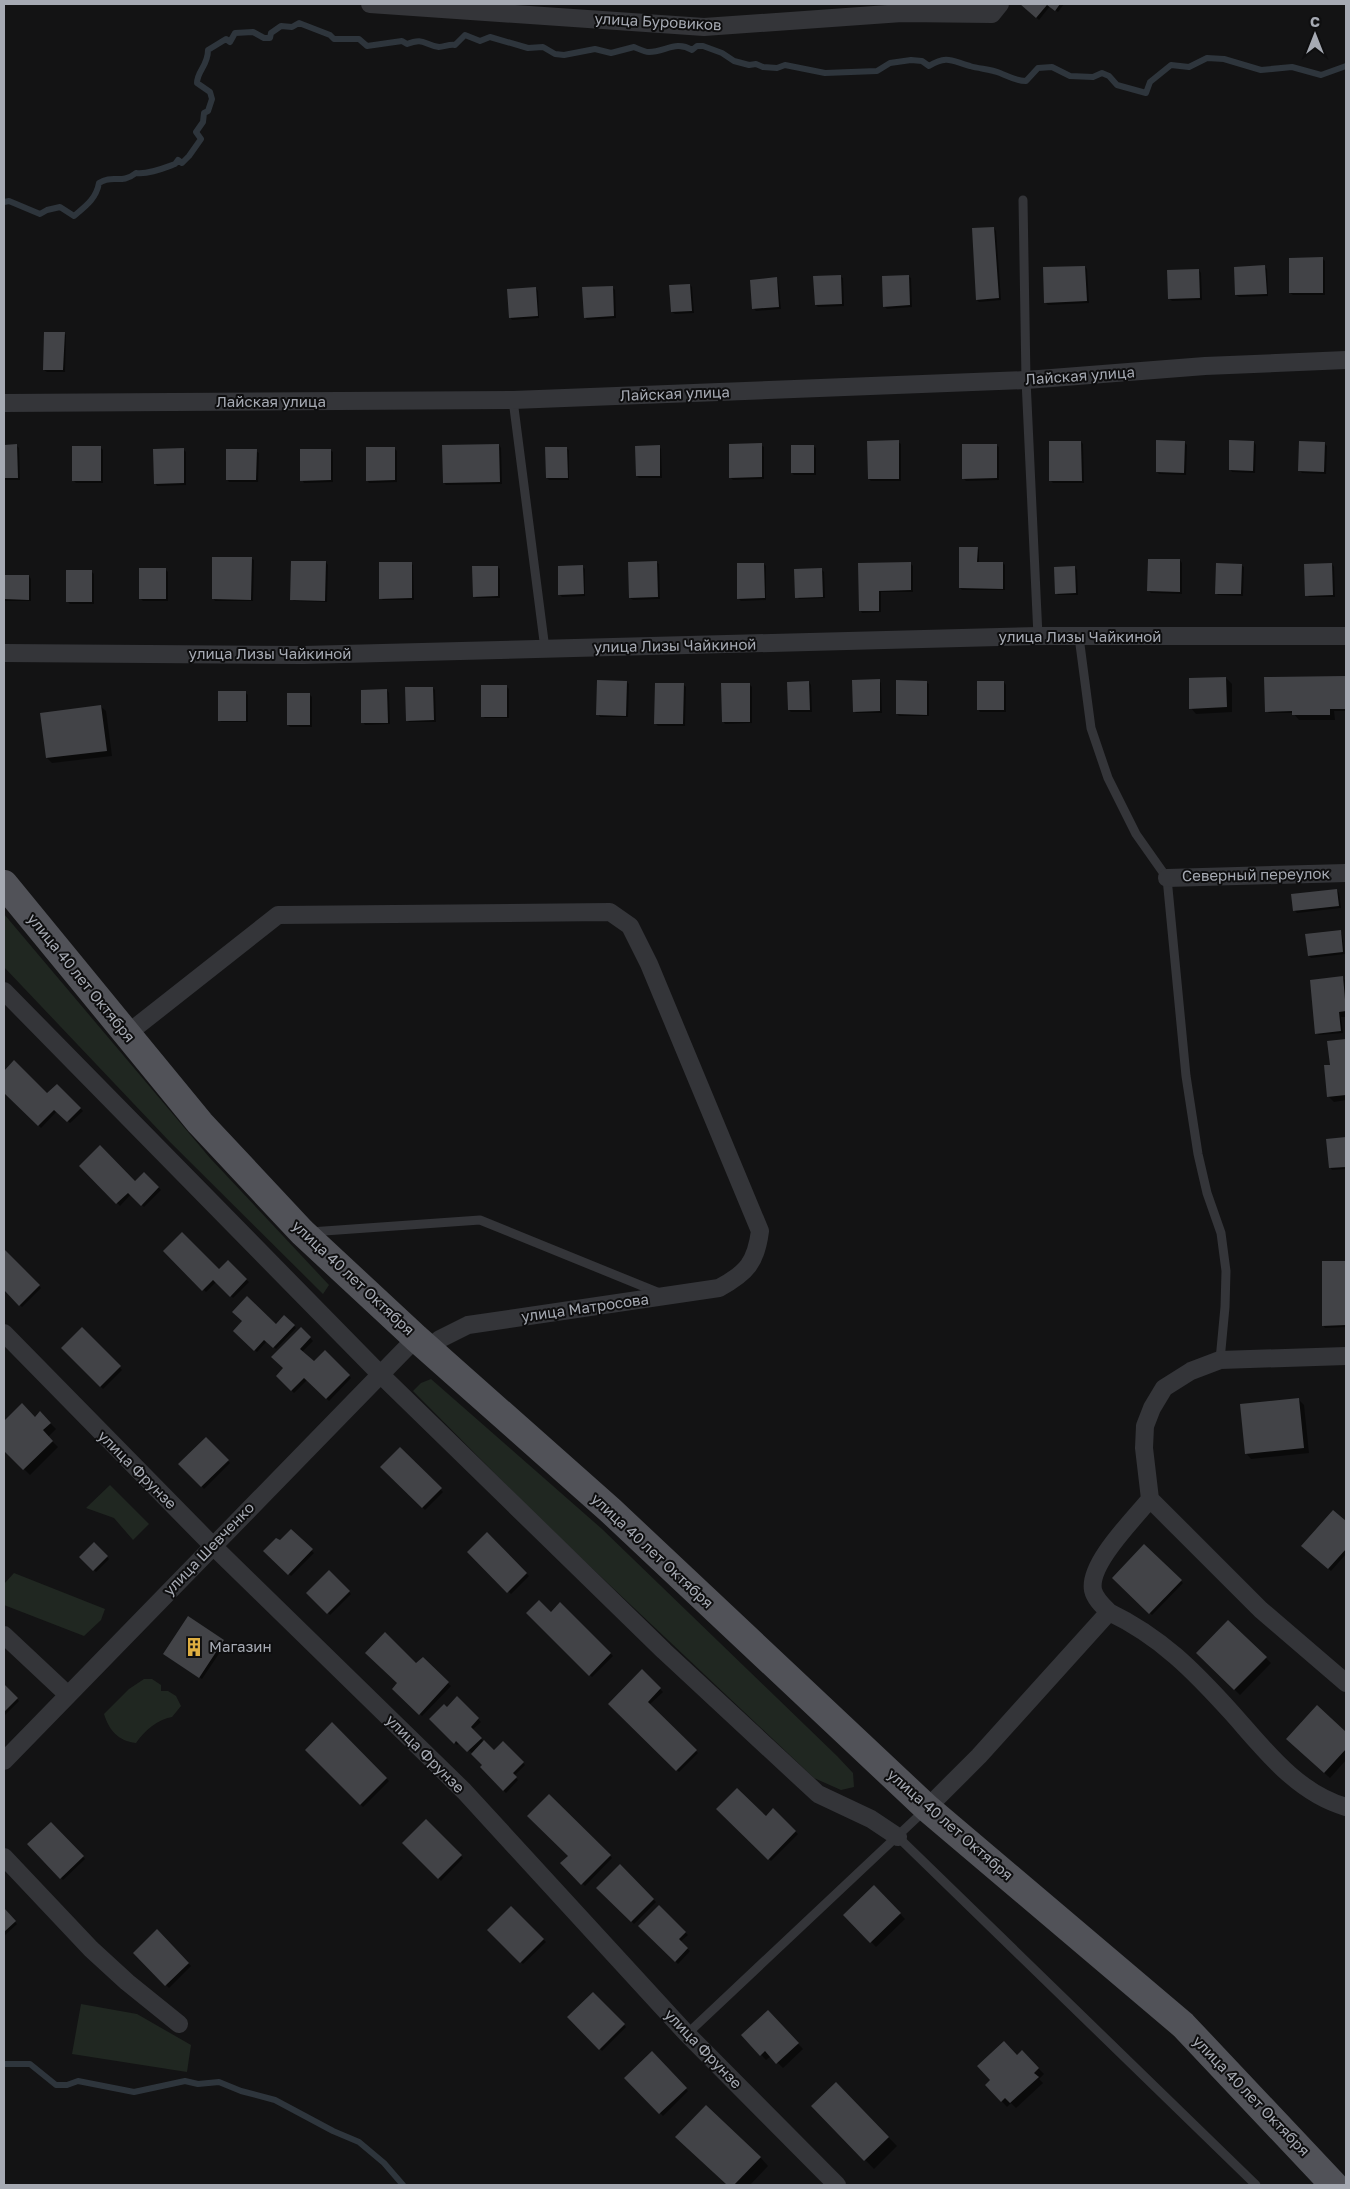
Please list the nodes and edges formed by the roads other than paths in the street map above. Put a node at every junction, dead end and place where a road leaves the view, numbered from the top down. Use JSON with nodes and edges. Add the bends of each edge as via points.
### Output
{"nodes":[{"id":1,"x":370,"y":4,"type":"edge"},
{"id":2,"x":1000,"y":4,"type":"edge"},
{"id":3,"x":897,"y":8,"type":"edge"},
{"id":4,"x":1023,"y":200,"type":"dead end"},
{"id":5,"x":1346,"y":360,"type":"edge"},
{"id":6,"x":1026,"y":380,"type":"junction"},
{"id":7,"x":513,"y":400,"type":"junction"},
{"id":8,"x":4,"y":403,"type":"edge"},
{"id":9,"x":1038,"y":636,"type":"junction"},
{"id":10,"x":1346,"y":636,"type":"edge"},
{"id":11,"x":1079,"y":637,"type":"junction"},
{"id":12,"x":545,"y":649,"type":"junction"},
{"id":13,"x":4,"y":653,"type":"edge"},
{"id":14,"x":1346,"y":873,"type":"edge"},
{"id":15,"x":1167,"y":878,"type":"junction"},
{"id":16,"x":4,"y":884,"type":"edge"},
{"id":17,"x":4,"y":991,"type":"edge"},
{"id":18,"x":127,"y":1034,"type":"junction"},
{"id":19,"x":302,"y":1232,"type":"junction"},
{"id":20,"x":667,"y":1296,"type":"junction"},
{"id":21,"x":4,"y":1333,"type":"edge"},
{"id":22,"x":422,"y":1343,"type":"junction"},
{"id":23,"x":1346,"y":1356,"type":"edge"},
{"id":24,"x":1220,"y":1360,"type":"junction"},
{"id":25,"x":379,"y":1373,"type":"junction"},
{"id":26,"x":1150,"y":1499,"type":"junction"},
{"id":27,"x":213,"y":1546,"type":"junction"},
{"id":28,"x":1109,"y":1612,"type":"junction"},
{"id":29,"x":4,"y":1635,"type":"edge"},
{"id":30,"x":1346,"y":1683,"type":"edge"},
{"id":31,"x":68,"y":1696,"type":"junction"},
{"id":32,"x":4,"y":1761,"type":"edge"},
{"id":33,"x":1346,"y":1807,"type":"edge"},
{"id":34,"x":928,"y":1808,"type":"junction"},
{"id":35,"x":898,"y":1837,"type":"junction"},
{"id":36,"x":4,"y":1857,"type":"edge"},
{"id":37,"x":180,"y":2024,"type":"dead end"},
{"id":38,"x":687,"y":2034,"type":"junction"},
{"id":39,"x":836,"y":2185,"type":"edge"},
{"id":40,"x":1256,"y":2185,"type":"edge"},
{"id":41,"x":1334,"y":2185,"type":"edge"}],
"edges":[{"from":1,"to":3,"type":"street","name":"улица Буровиков","via":[[704,27]]},
{"from":2,"to":3,"type":"street","name":"улица Буровиков","via":[[992,14]]},
{"from":4,"to":6,"type":"lane"},
{"from":5,"to":6,"type":"street","name":"Лайская улица","via":[[1205,366]]},
{"from":6,"to":7,"type":"street","name":"Лайская улица"},
{"from":6,"to":9,"type":"lane"},
{"from":7,"to":8,"type":"street","name":"Лайская улица"},
{"from":7,"to":12,"type":"lane"},
{"from":9,"to":11,"type":"street","name":"улица Лизы Чайкиной"},
{"from":9,"to":12,"type":"street","name":"улица Лизы Чайкиной"},
{"from":10,"to":11,"type":"street","name":"улица Лизы Чайкиной"},
{"from":11,"to":15,"type":"lane","via":[[1091,728],[1108,778],[1136,834]]},
{"from":12,"to":13,"type":"street","name":"улица Лизы Чайкиной","via":[[303,655]]},
{"from":14,"to":15,"type":"street","name":"Северный переулок"},
{"from":15,"to":24,"type":"lane","via":[[1186,1076],[1198,1154],[1221,1233],[1226,1271]]},
{"from":16,"to":18,"type":"main road","name":"улица 40 лет Октября"},
{"from":17,"to":25,"type":"street"},
{"from":18,"to":19,"type":"main road","name":"улица 40 лет Октября","via":[[200,1123]]},
{"from":18,"to":20,"type":"street","name":"улица Матросова","via":[[278,915],[610,912],[630,926],[649,964],[760,1231],[757,1252],[744,1272],[720,1288]]},
{"from":19,"to":20,"type":"lane","via":[[480,1220]]},
{"from":19,"to":22,"type":"main road","name":"улица 40 лет Октября"},
{"from":20,"to":22,"type":"street","name":"улица Матросова","via":[[468,1325],[440,1339]]},
{"from":21,"to":27,"type":"street","name":"улица Фрунзе"},
{"from":22,"to":25,"type":"street","name":"улица Шевченко"},
{"from":22,"to":34,"type":"main road","name":"улица 40 лет Октября","via":[[610,1510]]},
{"from":23,"to":24,"type":"street"},
{"from":24,"to":26,"type":"street","via":[[1191,1371],[1164,1388],[1152,1408],[1145,1426],[1144,1448]]},
{"from":25,"to":27,"type":"street","name":"улица Шевченко"},
{"from":25,"to":35,"type":"street","via":[[552,1544],[818,1794],[872,1819]]},
{"from":26,"to":28,"type":"street","via":[[1099,1564],[1092,1588]]},
{"from":26,"to":30,"type":"street","via":[[1261,1610]]},
{"from":27,"to":31,"type":"street","name":"улица Шевченко"},
{"from":27,"to":38,"type":"street","name":"улица Фрунзе","via":[[464,1792]]},
{"from":28,"to":33,"type":"street","via":[[1160,1642],[1194,1673],[1288,1774],[1308,1789]]},
{"from":28,"to":34,"type":"street"},
{"from":29,"to":31,"type":"street"},
{"from":31,"to":32,"type":"street","name":"улица Шевченко"},
{"from":34,"to":35,"type":"lane"},
{"from":34,"to":41,"type":"main road","name":"улица 40 лет Октября","via":[[1183,2025]]},
{"from":35,"to":38,"type":"lane"},
{"from":35,"to":40,"type":"lane"},
{"from":36,"to":37,"type":"street","via":[[90,1949]]},
{"from":38,"to":39,"type":"street","name":"улица Фрунзе"}]}
